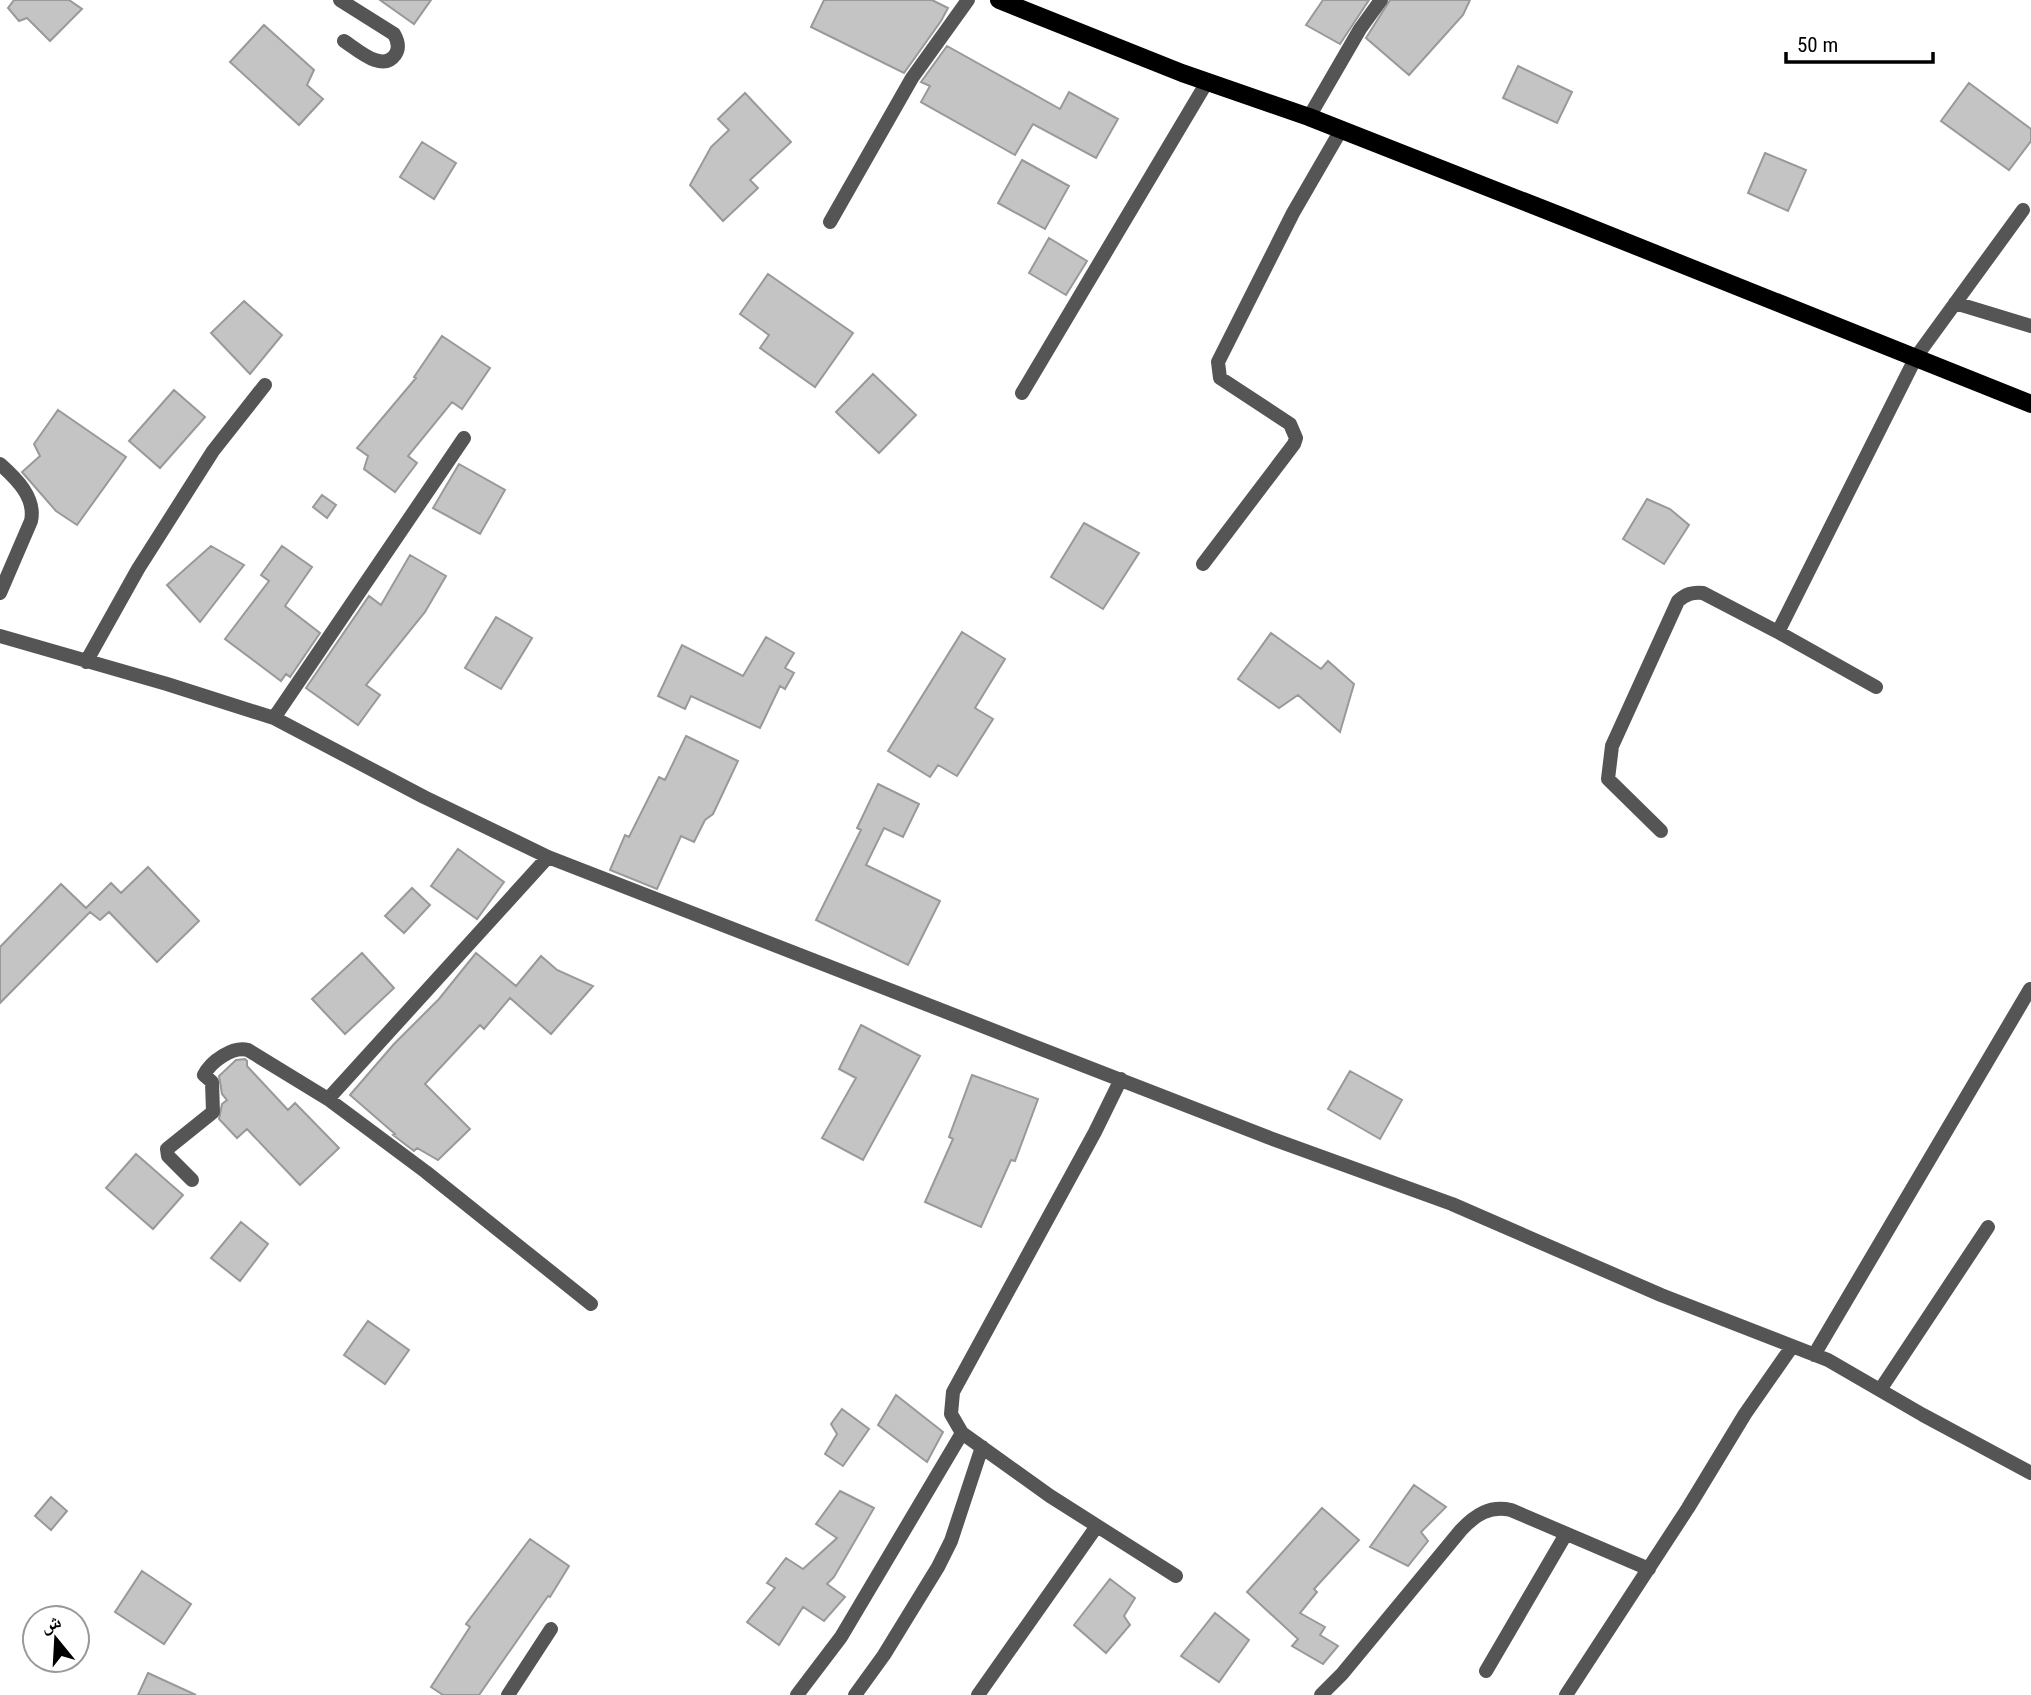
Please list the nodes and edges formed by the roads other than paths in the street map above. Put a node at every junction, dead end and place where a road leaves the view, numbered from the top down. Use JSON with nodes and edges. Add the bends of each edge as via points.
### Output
{"nodes":[{"id":1,"x":340,"y":0,"type":"edge"},
{"id":2,"x":968,"y":0,"type":"edge"},
{"id":3,"x":999,"y":0,"type":"edge"},
{"id":4,"x":1381,"y":0,"type":"edge"},
{"id":5,"x":345,"y":41,"type":"dead end"},
{"id":6,"x":1207,"y":82,"type":"junction"},
{"id":7,"x":1309,"y":117,"type":"junction"},
{"id":8,"x":1341,"y":130,"type":"junction"},
{"id":9,"x":2023,"y":210,"type":"dead end"},
{"id":10,"x":830,"y":222,"type":"dead end"},
{"id":11,"x":1955,"y":303,"type":"junction"},
{"id":12,"x":2031,"y":326,"type":"edge"},
{"id":13,"x":1916,"y":357,"type":"junction"},
{"id":14,"x":265,"y":385,"type":"dead end"},
{"id":15,"x":1022,"y":393,"type":"dead end"},
{"id":16,"x":2031,"y":404,"type":"edge"},
{"id":17,"x":464,"y":438,"type":"dead end"},
{"id":18,"x":0,"y":464,"type":"edge"},
{"id":19,"x":1202,"y":564,"type":"dead end"},
{"id":20,"x":0,"y":593,"type":"edge"},
{"id":21,"x":1778,"y":632,"type":"junction"},
{"id":22,"x":0,"y":636,"type":"edge"},
{"id":23,"x":86,"y":662,"type":"junction"},
{"id":24,"x":1876,"y":687,"type":"dead end"},
{"id":25,"x":274,"y":718,"type":"junction"},
{"id":26,"x":1661,"y":831,"type":"dead end"},
{"id":27,"x":548,"y":856,"type":"junction"},
{"id":28,"x":2030,"y":989,"type":"edge"},
{"id":29,"x":1121,"y":1079,"type":"junction"},
{"id":30,"x":328,"y":1099,"type":"junction"},
{"id":31,"x":192,"y":1180,"type":"dead end"},
{"id":32,"x":1988,"y":1227,"type":"dead end"},
{"id":33,"x":592,"y":1304,"type":"dead end"},
{"id":34,"x":1790,"y":1348,"type":"junction"},
{"id":35,"x":1814,"y":1355,"type":"junction"},
{"id":36,"x":1880,"y":1391,"type":"junction"},
{"id":37,"x":962,"y":1433,"type":"junction"},
{"id":38,"x":982,"y":1447,"type":"junction"},
{"id":39,"x":2031,"y":1473,"type":"edge"},
{"id":40,"x":1097,"y":1526,"type":"junction"},
{"id":41,"x":1566,"y":1534,"type":"junction"},
{"id":42,"x":1649,"y":1570,"type":"junction"},
{"id":43,"x":1176,"y":1576,"type":"dead end"},
{"id":44,"x":551,"y":1629,"type":"dead end"},
{"id":45,"x":1486,"y":1671,"type":"dead end"},
{"id":46,"x":508,"y":1695,"type":"edge"},
{"id":47,"x":797,"y":1695,"type":"edge"},
{"id":48,"x":855,"y":1695,"type":"edge"},
{"id":49,"x":978,"y":1695,"type":"edge"},
{"id":50,"x":1321,"y":1695,"type":"edge"},
{"id":51,"x":1566,"y":1695,"type":"edge"}],
"edges":[{"from":1,"to":5,"type":"street","via":[[394,34],[398,48],[383,62]]},
{"from":2,"to":10,"type":"street","via":[[912,78]]},
{"from":3,"to":6,"type":"main road"},
{"from":4,"to":7,"type":"street"},
{"from":6,"to":7,"type":"main road"},
{"from":6,"to":15,"type":"street"},
{"from":7,"to":8,"type":"main road"},
{"from":8,"to":13,"type":"main road"},
{"from":8,"to":19,"type":"street","via":[[1293,213],[1218,362],[1220,377],[1290,424],[1296,438]]},
{"from":9,"to":11,"type":"street"},
{"from":11,"to":12,"type":"street"},
{"from":11,"to":13,"type":"street"},
{"from":13,"to":16,"type":"main road"},
{"from":13,"to":21,"type":"street"},
{"from":14,"to":23,"type":"street","via":[[213,451]]},
{"from":17,"to":25,"type":"street"},
{"from":18,"to":20,"type":"street","via":[[31,500],[33,510]]},
{"from":21,"to":24,"type":"street"},
{"from":21,"to":26,"type":"street","via":[[1703,593],[1692,592],[1678,601],[1612,746],[1608,779]]},
{"from":22,"to":23,"type":"street"},
{"from":23,"to":25,"type":"street"},
{"from":25,"to":27,"type":"street"},
{"from":27,"to":29,"type":"street"},
{"from":27,"to":30,"type":"street"},
{"from":28,"to":35,"type":"street"},
{"from":29,"to":34,"type":"street","via":[[1452,1204]]},
{"from":29,"to":37,"type":"street","via":[[953,1392],[951,1414]]},
{"from":30,"to":31,"type":"street","via":[[248,1049],[235,1049],[204,1074],[212,1082],[214,1112],[167,1149],[168,1156]]},
{"from":30,"to":33,"type":"street"},
{"from":32,"to":36,"type":"street"},
{"from":34,"to":35,"type":"street"},
{"from":34,"to":42,"type":"street"},
{"from":35,"to":36,"type":"street"},
{"from":36,"to":39,"type":"street"},
{"from":37,"to":38,"type":"street"},
{"from":37,"to":47,"type":"street","via":[[841,1637]]},
{"from":38,"to":40,"type":"street"},
{"from":38,"to":48,"type":"street","via":[[939,1567]]},
{"from":40,"to":43,"type":"street"},
{"from":40,"to":49,"type":"street"},
{"from":41,"to":42,"type":"street"},
{"from":41,"to":45,"type":"street"},
{"from":41,"to":50,"type":"street","via":[[1504,1508],[1479,1514]]},
{"from":42,"to":51,"type":"street"},
{"from":44,"to":46,"type":"street"}]}
